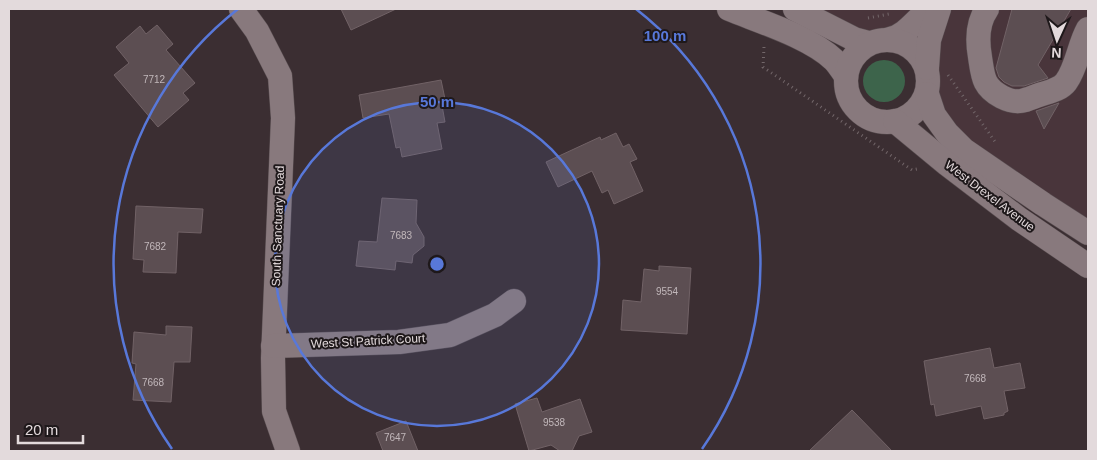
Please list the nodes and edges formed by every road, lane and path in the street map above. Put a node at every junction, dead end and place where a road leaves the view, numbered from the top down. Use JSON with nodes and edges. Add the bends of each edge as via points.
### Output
{"nodes":[{"id":1,"x":241,"y":9,"type":"edge"},
{"id":2,"x":729,"y":9,"type":"edge"},
{"id":3,"x":795,"y":9,"type":"edge"},
{"id":4,"x":930,"y":9,"type":"edge"},
{"id":5,"x":940,"y":9,"type":"edge"},
{"id":6,"x":987,"y":9,"type":"edge"},
{"id":7,"x":891,"y":13,"type":"dead end"},
{"id":8,"x":860,"y":16,"type":"dead end"},
{"id":9,"x":1088,"y":29,"type":"edge"},
{"id":10,"x":880,"y":41,"type":"junction"},
{"id":11,"x":763,"y":67,"type":"dead end"},
{"id":12,"x":927,"y":68,"type":"junction"},
{"id":13,"x":846,"y":76,"type":"junction"},
{"id":14,"x":927,"y":94,"type":"junction"},
{"id":15,"x":895,"y":121,"type":"junction"},
{"id":16,"x":912,"y":170,"type":"dead end"},
{"id":17,"x":1088,"y":233,"type":"edge"},
{"id":18,"x":1088,"y":266,"type":"edge"},
{"id":19,"x":514,"y":301,"type":"dead end"},
{"id":20,"x":273,"y":346,"type":"junction"},
{"id":21,"x":288,"y":451,"type":"edge"}],
"edges":[{"from":1,"to":20,"type":"street","name":"South Sanctuary Road","via":[[280,76],[283,118]]},
{"from":2,"to":13,"type":"street","via":[[792,34],[817,48]]},
{"from":3,"to":10,"type":"street","via":[[854,39]]},
{"from":4,"to":10,"type":"street","via":[[900,37]]},
{"from":5,"to":12,"type":"street","name":"West Drexel Avenue","via":[[929,40]]},
{"from":6,"to":9,"type":"street","via":[[978,32],[983,75],[987,87],[1008,100],[1020,101],[1060,88],[1075,64]]},
{"from":7,"to":8,"type":"path","via":[[868,18]]},
{"from":10,"to":12,"type":"street","via":[[902,42],[913,48]]},
{"from":10,"to":13,"type":"street","via":[[858,51]]},
{"from":11,"to":16,"type":"path"},
{"from":12,"to":14,"type":"street","name":"West Drexel Avenue"},
{"from":13,"to":15,"type":"street","via":[[846,89],[859,112],[870,119]]},
{"from":14,"to":15,"type":"street","via":[[909,116]]},
{"from":14,"to":17,"type":"street","name":"West Drexel Avenue","via":[[934,115],[964,150]]},
{"from":15,"to":18,"type":"street","name":"West Drexel Avenue","via":[[947,164]]},
{"from":19,"to":20,"type":"street","name":"West St Patrick Court","via":[[495,315],[450,335],[399,342]]},
{"from":20,"to":21,"type":"street","name":"South Sanctuary Road","via":[[274,411]]}]}
